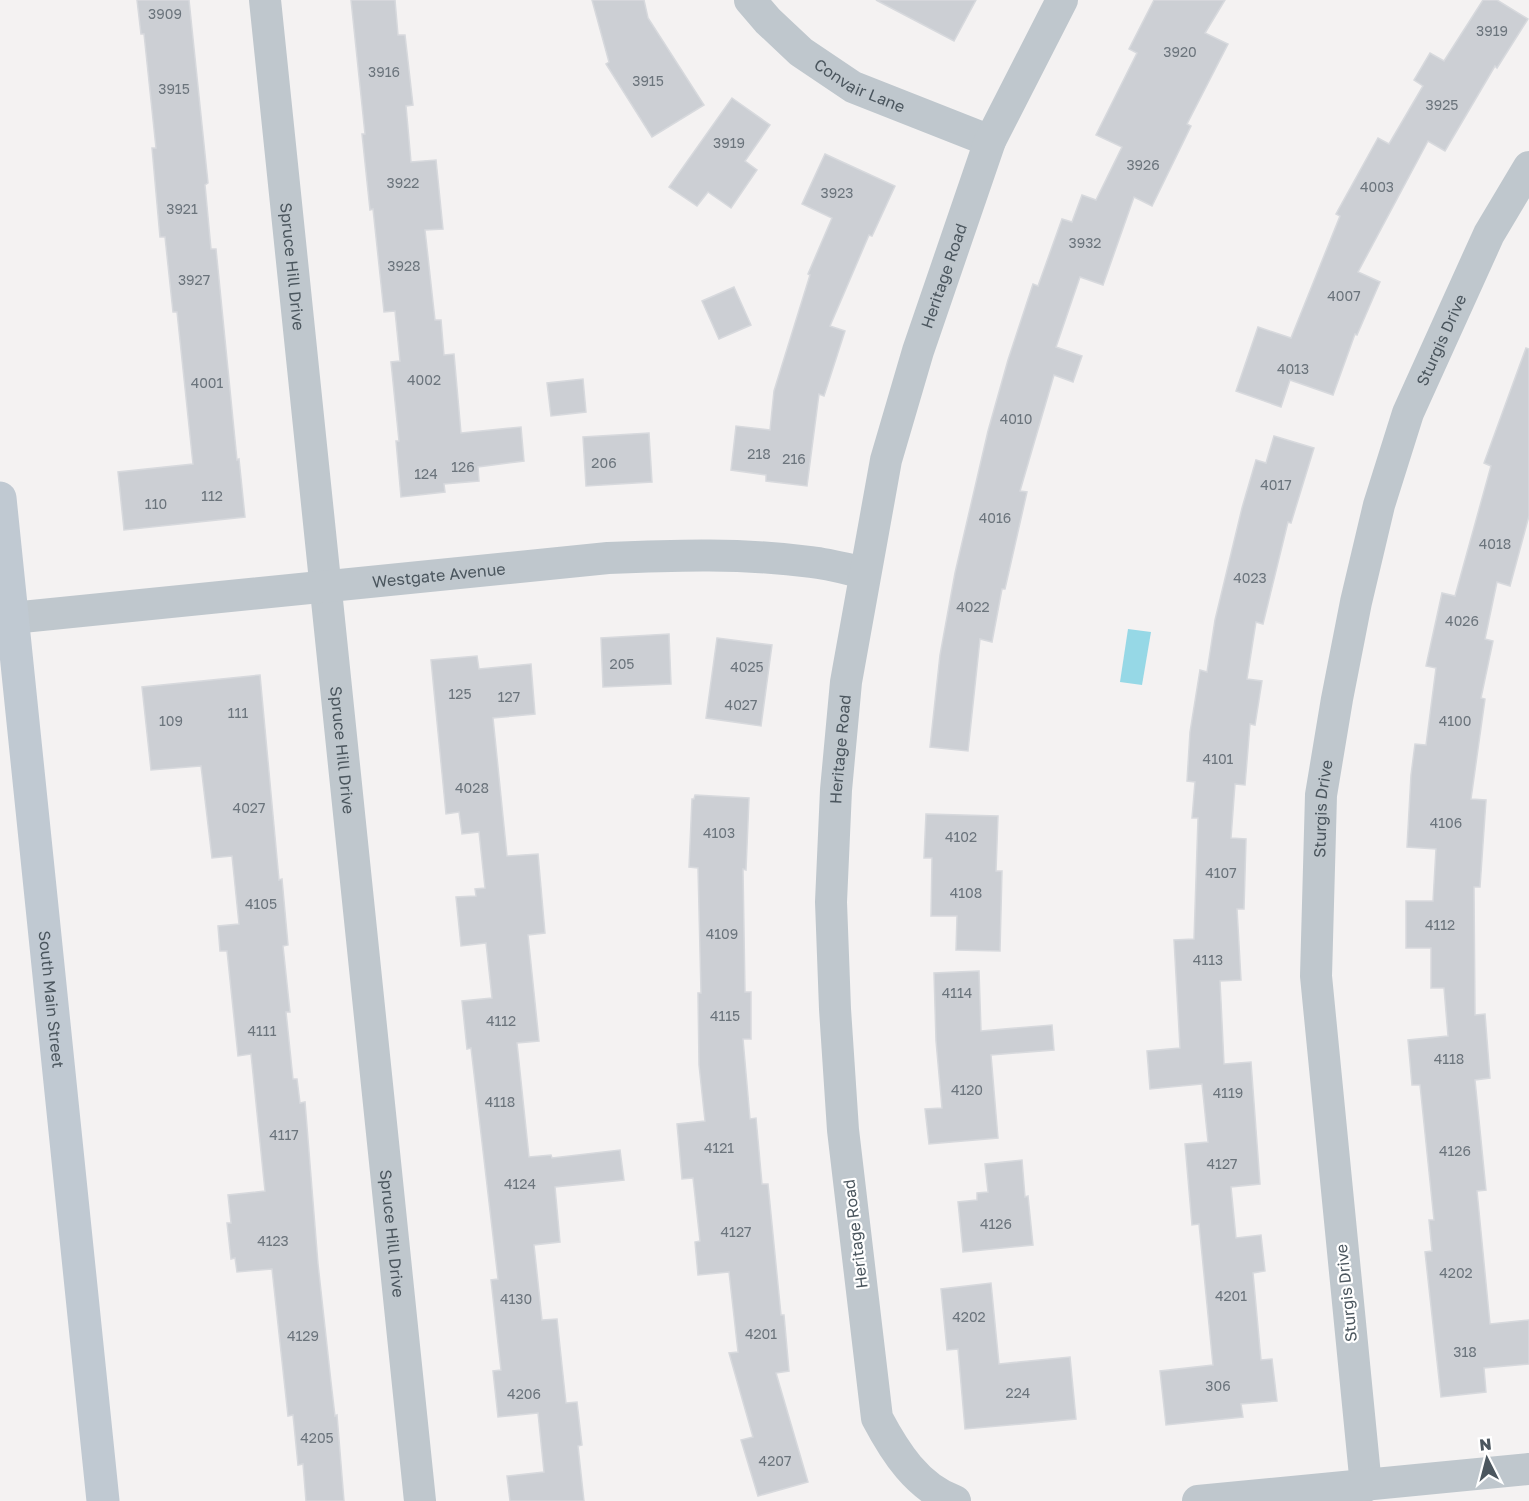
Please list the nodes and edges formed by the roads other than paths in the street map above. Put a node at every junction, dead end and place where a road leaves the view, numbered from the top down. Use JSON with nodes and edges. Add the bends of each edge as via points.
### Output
{"nodes":[{"id":1,"x":266,"y":0,"type":"edge"},
{"id":2,"x":750,"y":0,"type":"edge"},
{"id":3,"x":1062,"y":0,"type":"edge"},
{"id":4,"x":990,"y":141,"type":"junction"},
{"id":5,"x":1529,"y":167,"type":"edge"},
{"id":6,"x":0,"y":498,"type":"edge"},
{"id":7,"x":865,"y":573,"type":"junction"},
{"id":8,"x":326,"y":586,"type":"junction"},
{"id":9,"x":12,"y":618,"type":"junction"},
{"id":10,"x":1529,"y":1469,"type":"edge"},
{"id":11,"x":1366,"y":1486,"type":"junction"},
{"id":12,"x":104,"y":1501,"type":"edge"},
{"id":13,"x":420,"y":1501,"type":"edge"},
{"id":14,"x":955,"y":1501,"type":"edge"},
{"id":15,"x":1198,"y":1501,"type":"edge"}],
"edges":[{"from":1,"to":8,"type":"street","name":"Spruce Hill Drive"},
{"from":2,"to":4,"type":"street","name":"Convair Lane","via":[[801,52],[853,87]]},
{"from":3,"to":4,"type":"street","name":"Heritage Road"},
{"from":4,"to":7,"type":"street","name":"Heritage Road","via":[[918,351],[886,460]]},
{"from":5,"to":11,"type":"street","name":"Sturgis Drive","via":[[1489,234],[1408,413],[1379,505],[1359,591],[1321,795],[1316,976]]},
{"from":6,"to":9,"type":"street","name":"South Main Street"},
{"from":7,"to":8,"type":"street","name":"Westgate Avenue","via":[[813,562],[687,554]]},
{"from":7,"to":14,"type":"street","name":"Heritage Road","via":[[846,682],[831,902],[843,1130],[877,1418],[893,1449],[918,1478]]},
{"from":8,"to":9,"type":"street","name":"Westgate Avenue"},
{"from":8,"to":13,"type":"street","name":"Spruce Hill Drive"},
{"from":9,"to":12,"type":"street","name":"South Main Street"},
{"from":10,"to":11,"type":"street"},
{"from":11,"to":15,"type":"street"}]}
